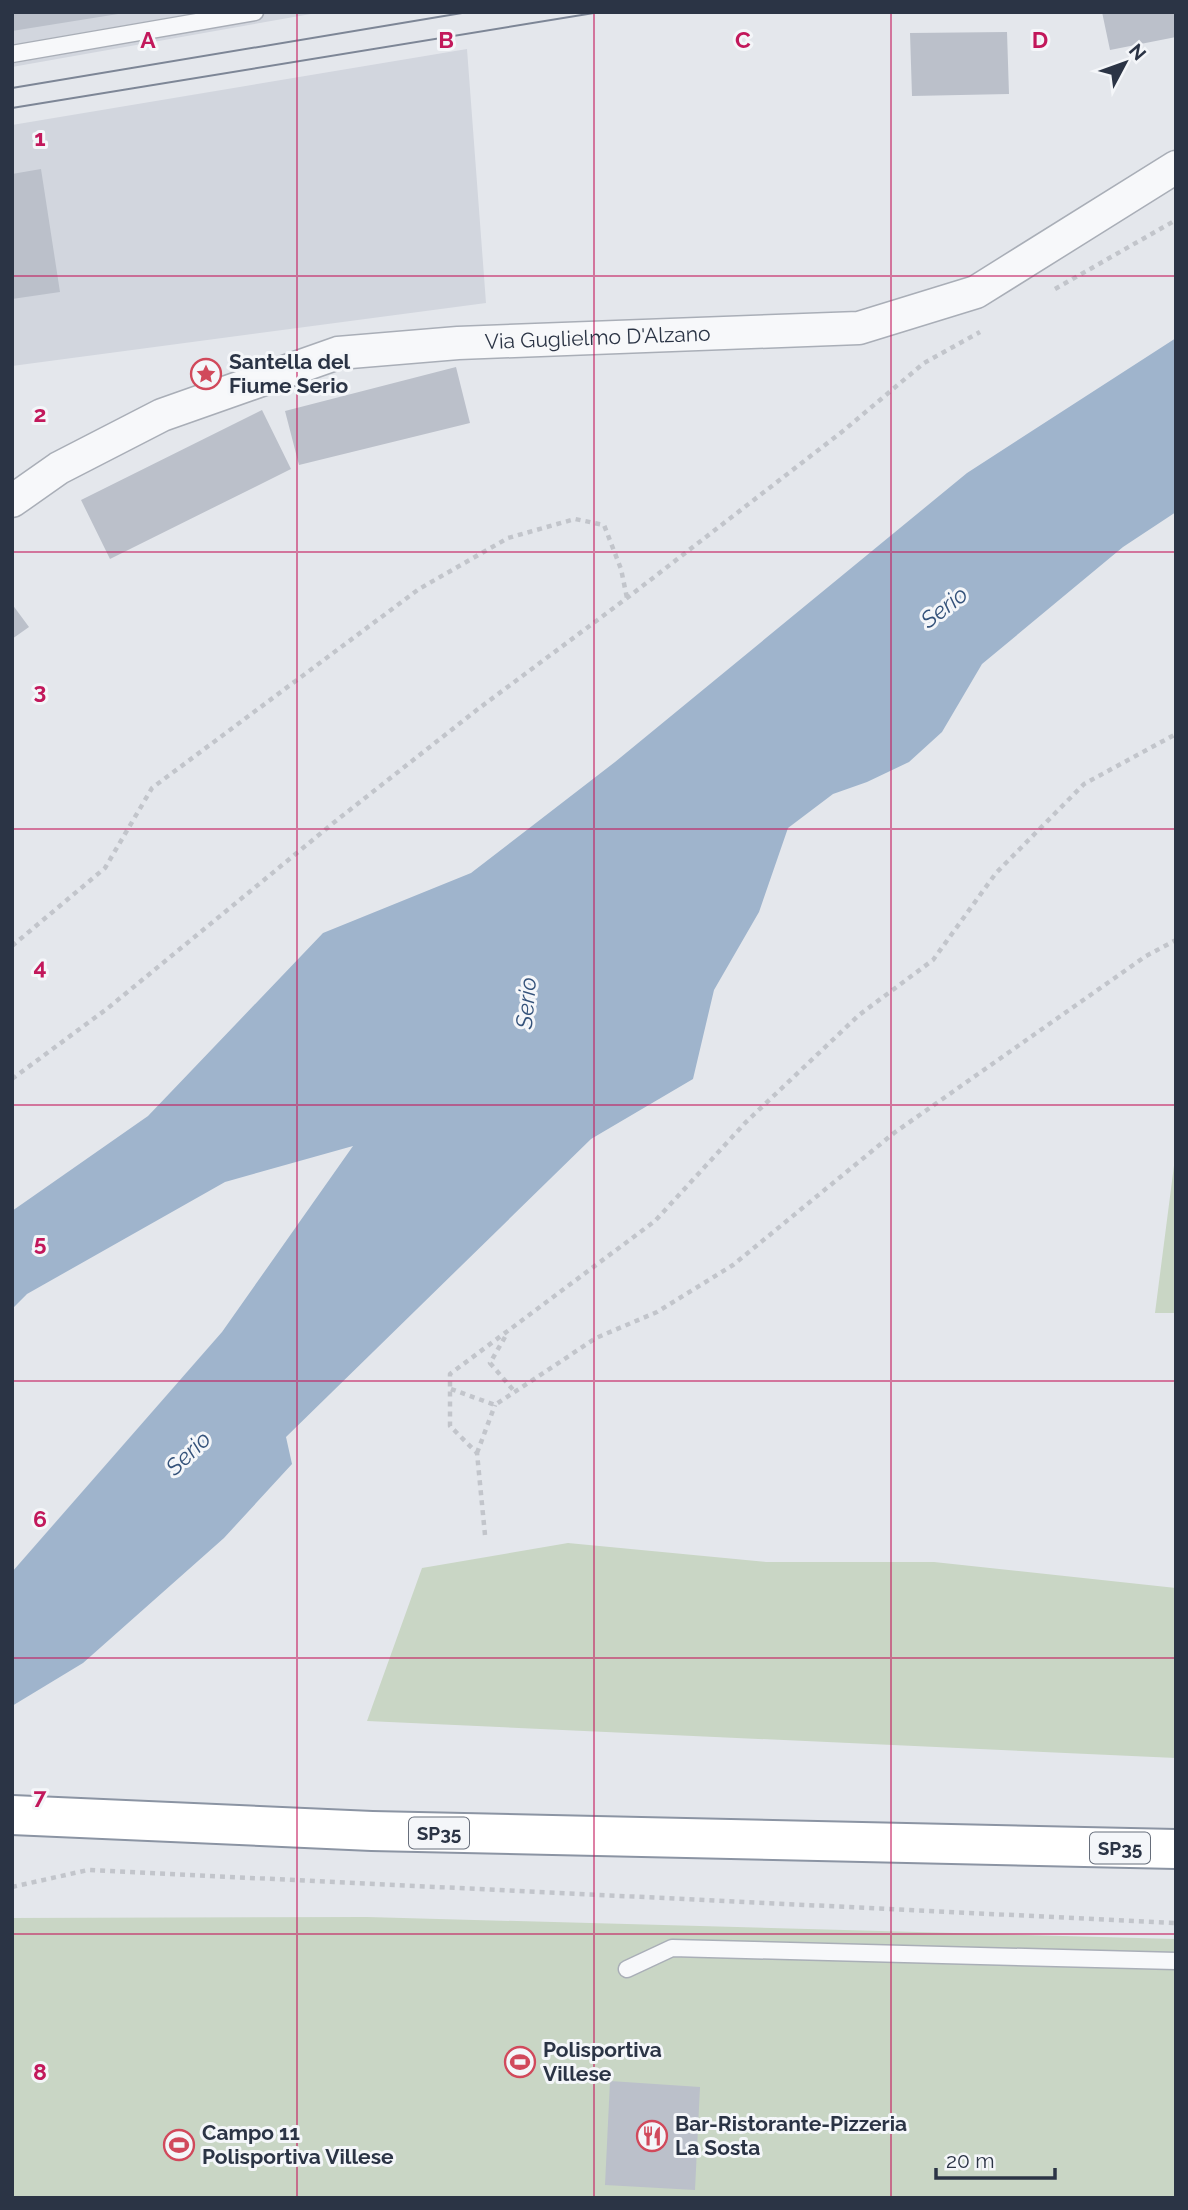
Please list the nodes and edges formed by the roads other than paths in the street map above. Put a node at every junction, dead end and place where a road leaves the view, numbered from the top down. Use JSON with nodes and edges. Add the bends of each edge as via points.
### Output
{"nodes":[{"id":1,"x":255,"y":12,"type":"edge"},
{"id":2,"x":12,"y":54,"type":"edge"},
{"id":3,"x":1176,"y":167,"type":"edge"},
{"id":4,"x":12,"y":501,"type":"edge"},
{"id":5,"x":12,"y":1815,"type":"edge"},
{"id":6,"x":1176,"y":1821,"type":"edge"},
{"id":7,"x":1064,"y":1847,"type":"junction"},
{"id":8,"x":1176,"y":1849,"type":"edge"},
{"id":9,"x":1176,"y":1961,"type":"edge"},
{"id":10,"x":627,"y":1969,"type":"dead end"}],
"edges":[{"from":1,"to":2,"type":"lane"},
{"from":3,"to":4,"type":"street","name":"Via Guglielmo D'Alzano","via":[[976,292],[859,328],[458,343],[338,353],[162,415],[59,468]]},
{"from":5,"to":7,"type":"highway","number":"SP35","via":[[372,1831]]},
{"from":6,"to":7,"type":"highway"},
{"from":7,"to":8,"type":"highway","number":"SP35"},
{"from":9,"to":10,"type":"lane","via":[[672,1948]]}]}
